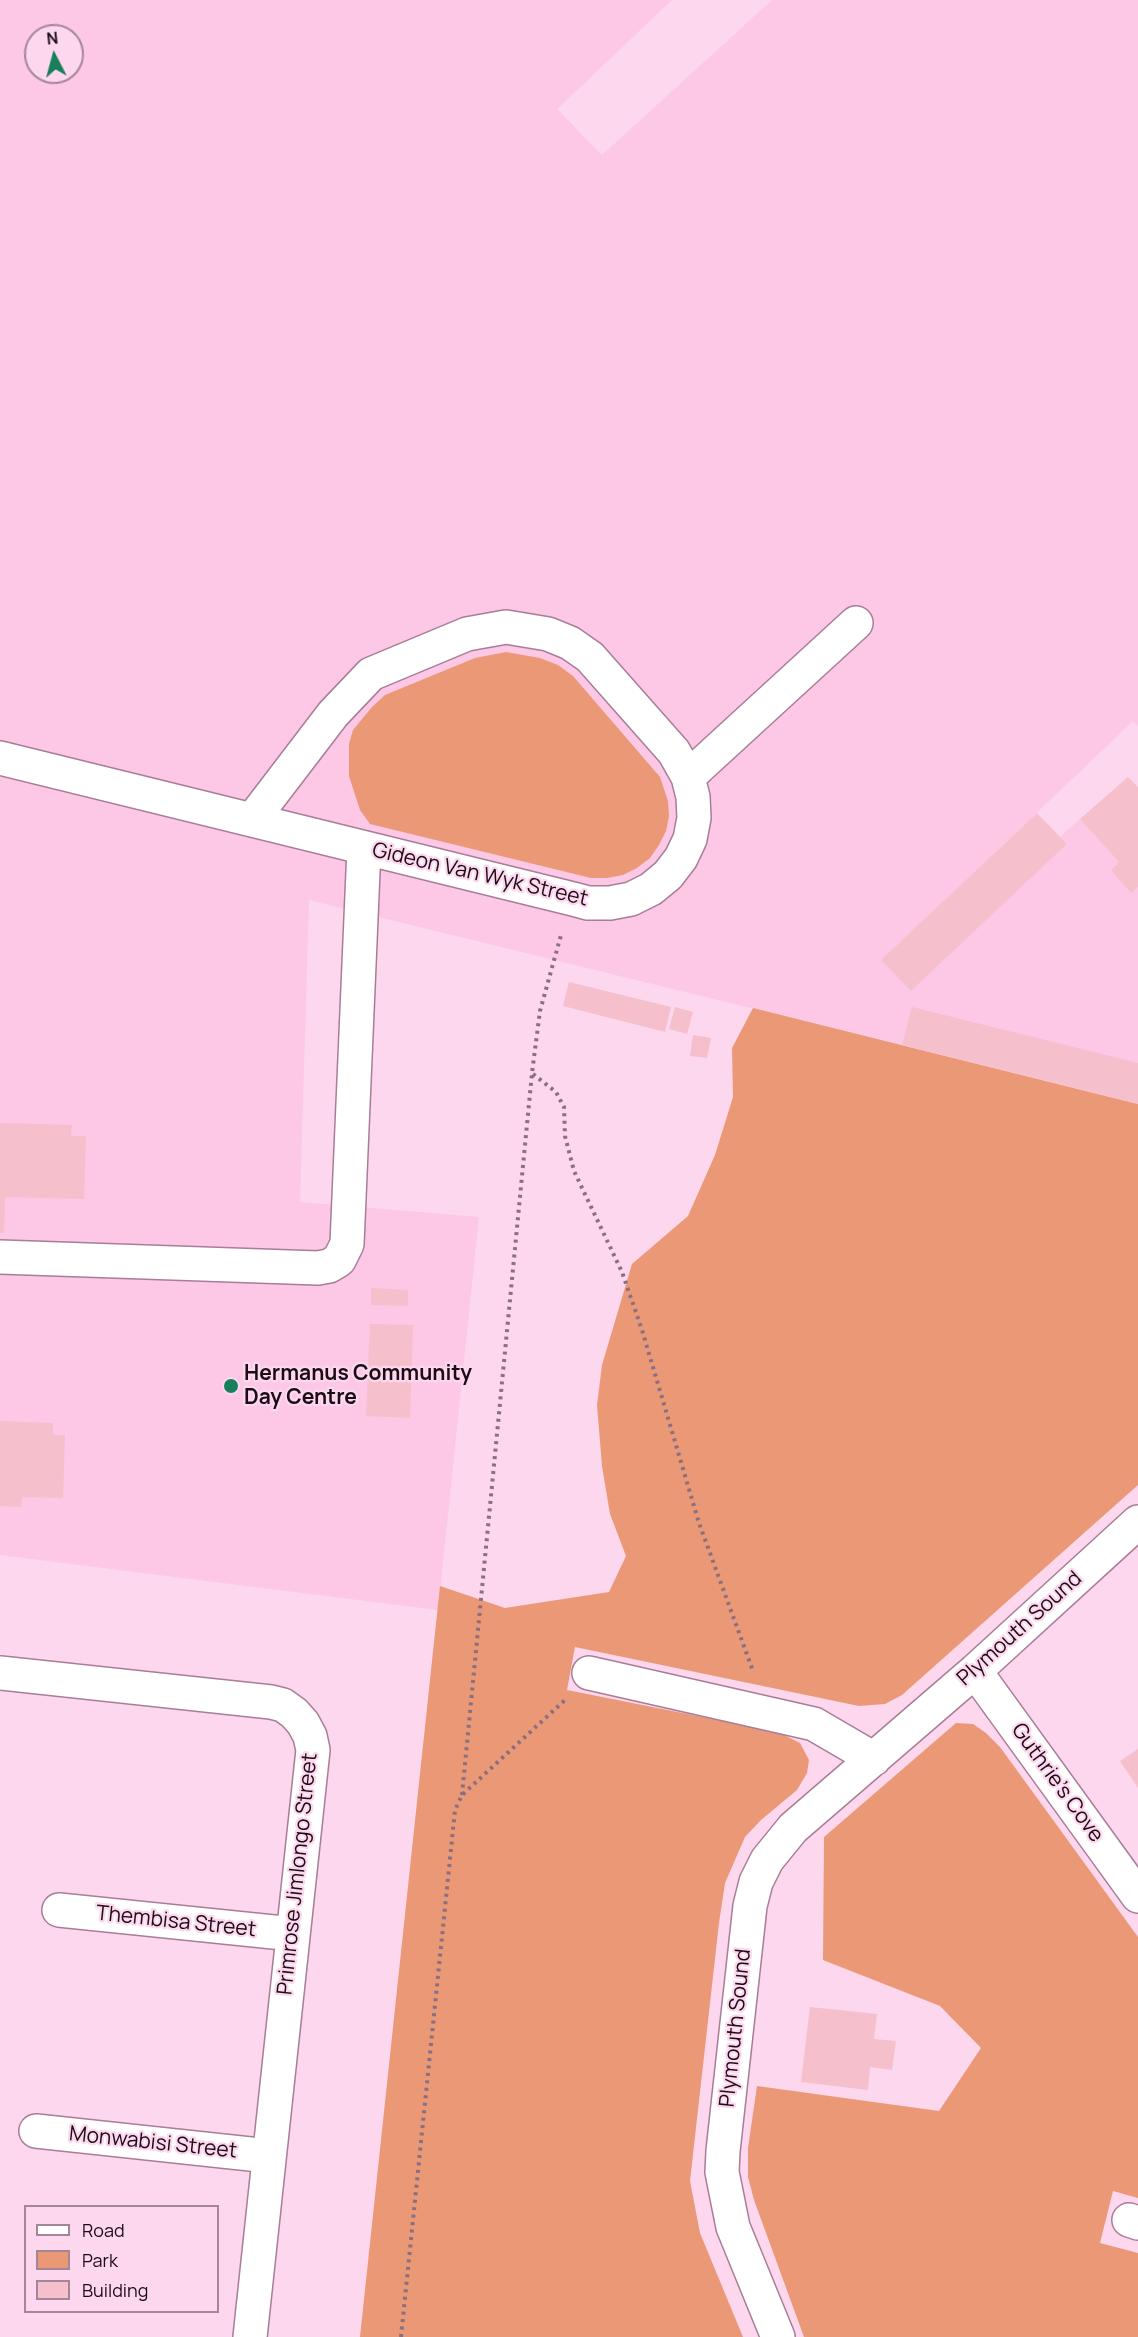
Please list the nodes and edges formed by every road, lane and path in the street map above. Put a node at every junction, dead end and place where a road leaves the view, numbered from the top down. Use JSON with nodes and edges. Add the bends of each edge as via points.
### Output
{"nodes":[{"id":1,"x":856,"y":623,"type":"dead end"},
{"id":2,"x":0,"y":758,"type":"edge"},
{"id":3,"x":688,"y":777,"type":"junction"},
{"id":4,"x":252,"y":820,"type":"junction"},
{"id":5,"x":363,"y":848,"type":"junction"},
{"id":6,"x":573,"y":899,"type":"junction"},
{"id":7,"x":532,"y":1073,"type":"junction"},
{"id":8,"x":0,"y":1257,"type":"edge"},
{"id":9,"x":1138,"y":1522,"type":"edge"},
{"id":10,"x":975,"y":1671,"type":"junction"},
{"id":11,"x":0,"y":1673,"type":"edge"},
{"id":12,"x":593,"y":1674,"type":"joint"},
{"id":13,"x":765,"y":1712,"type":"junction"},
{"id":14,"x":874,"y":1759,"type":"junction"},
{"id":15,"x":462,"y":1795,"type":"junction"},
{"id":16,"x":1138,"y":1896,"type":"edge"},
{"id":17,"x":58,"y":1910,"type":"dead end"},
{"id":18,"x":293,"y":1934,"type":"junction"},
{"id":19,"x":36,"y":2131,"type":"dead end"},
{"id":20,"x":269,"y":2156,"type":"junction"},
{"id":21,"x":250,"y":2337,"type":"edge"},
{"id":22,"x":401,"y":2337,"type":"edge"},
{"id":23,"x":778,"y":2337,"type":"edge"}],
"edges":[{"from":1,"to":3,"type":"street"},
{"from":2,"to":4,"type":"street","name":"Gideon Van Wyk Street"},
{"from":3,"to":4,"type":"street","name":"Gideon Van Wyk Street","via":[[674,752],[590,657],[548,634],[496,628],[467,634],[371,674],[333,714]]},
{"from":3,"to":6,"type":"street","name":"Gideon Van Wyk Street","via":[[693,797],[692,828],[681,858],[668,875],[631,899],[588,903]]},
{"from":4,"to":5,"type":"street","name":"Gideon Van Wyk Street"},
{"from":5,"to":6,"type":"street","name":"Gideon Van Wyk Street"},
{"from":5,"to":8,"type":"street","via":[[347,1244],[339,1260],[318,1268]]},
{"from":6,"to":7,"type":"path","via":[[552,959]]},
{"from":7,"to":13,"type":"path","via":[[556,1092],[564,1107],[565,1136],[574,1171],[622,1272],[699,1522]]},
{"from":7,"to":15,"type":"path"},
{"from":9,"to":10,"type":"street","name":"Plymouth Sound"},
{"from":10,"to":14,"type":"street","name":"Plymouth Sound"},
{"from":10,"to":16,"type":"street","name":"Guthrie’s Cove"},
{"from":11,"to":18,"type":"street","name":"Primrose Jimlongo Street","via":[[271,1702],[294,1713],[307,1730],[313,1750]]},
{"from":12,"to":13,"type":"street"},
{"from":12,"to":15,"type":"path"},
{"from":13,"to":14,"type":"street","via":[[814,1724]]},
{"from":14,"to":23,"type":"street","name":"Plymouth Sound","via":[[779,1843],[756,1882],[750,1906],[722,2172],[733,2227]]},
{"from":15,"to":22,"type":"path","via":[[455,1810],[448,1872]]},
{"from":17,"to":18,"type":"street","name":"Thembisa Street"},
{"from":18,"to":20,"type":"street","name":"Primrose Jimlongo Street"},
{"from":19,"to":20,"type":"street","name":"Monwabisi Street"},
{"from":20,"to":21,"type":"street","name":"Primrose Jimlongo Street"}]}
